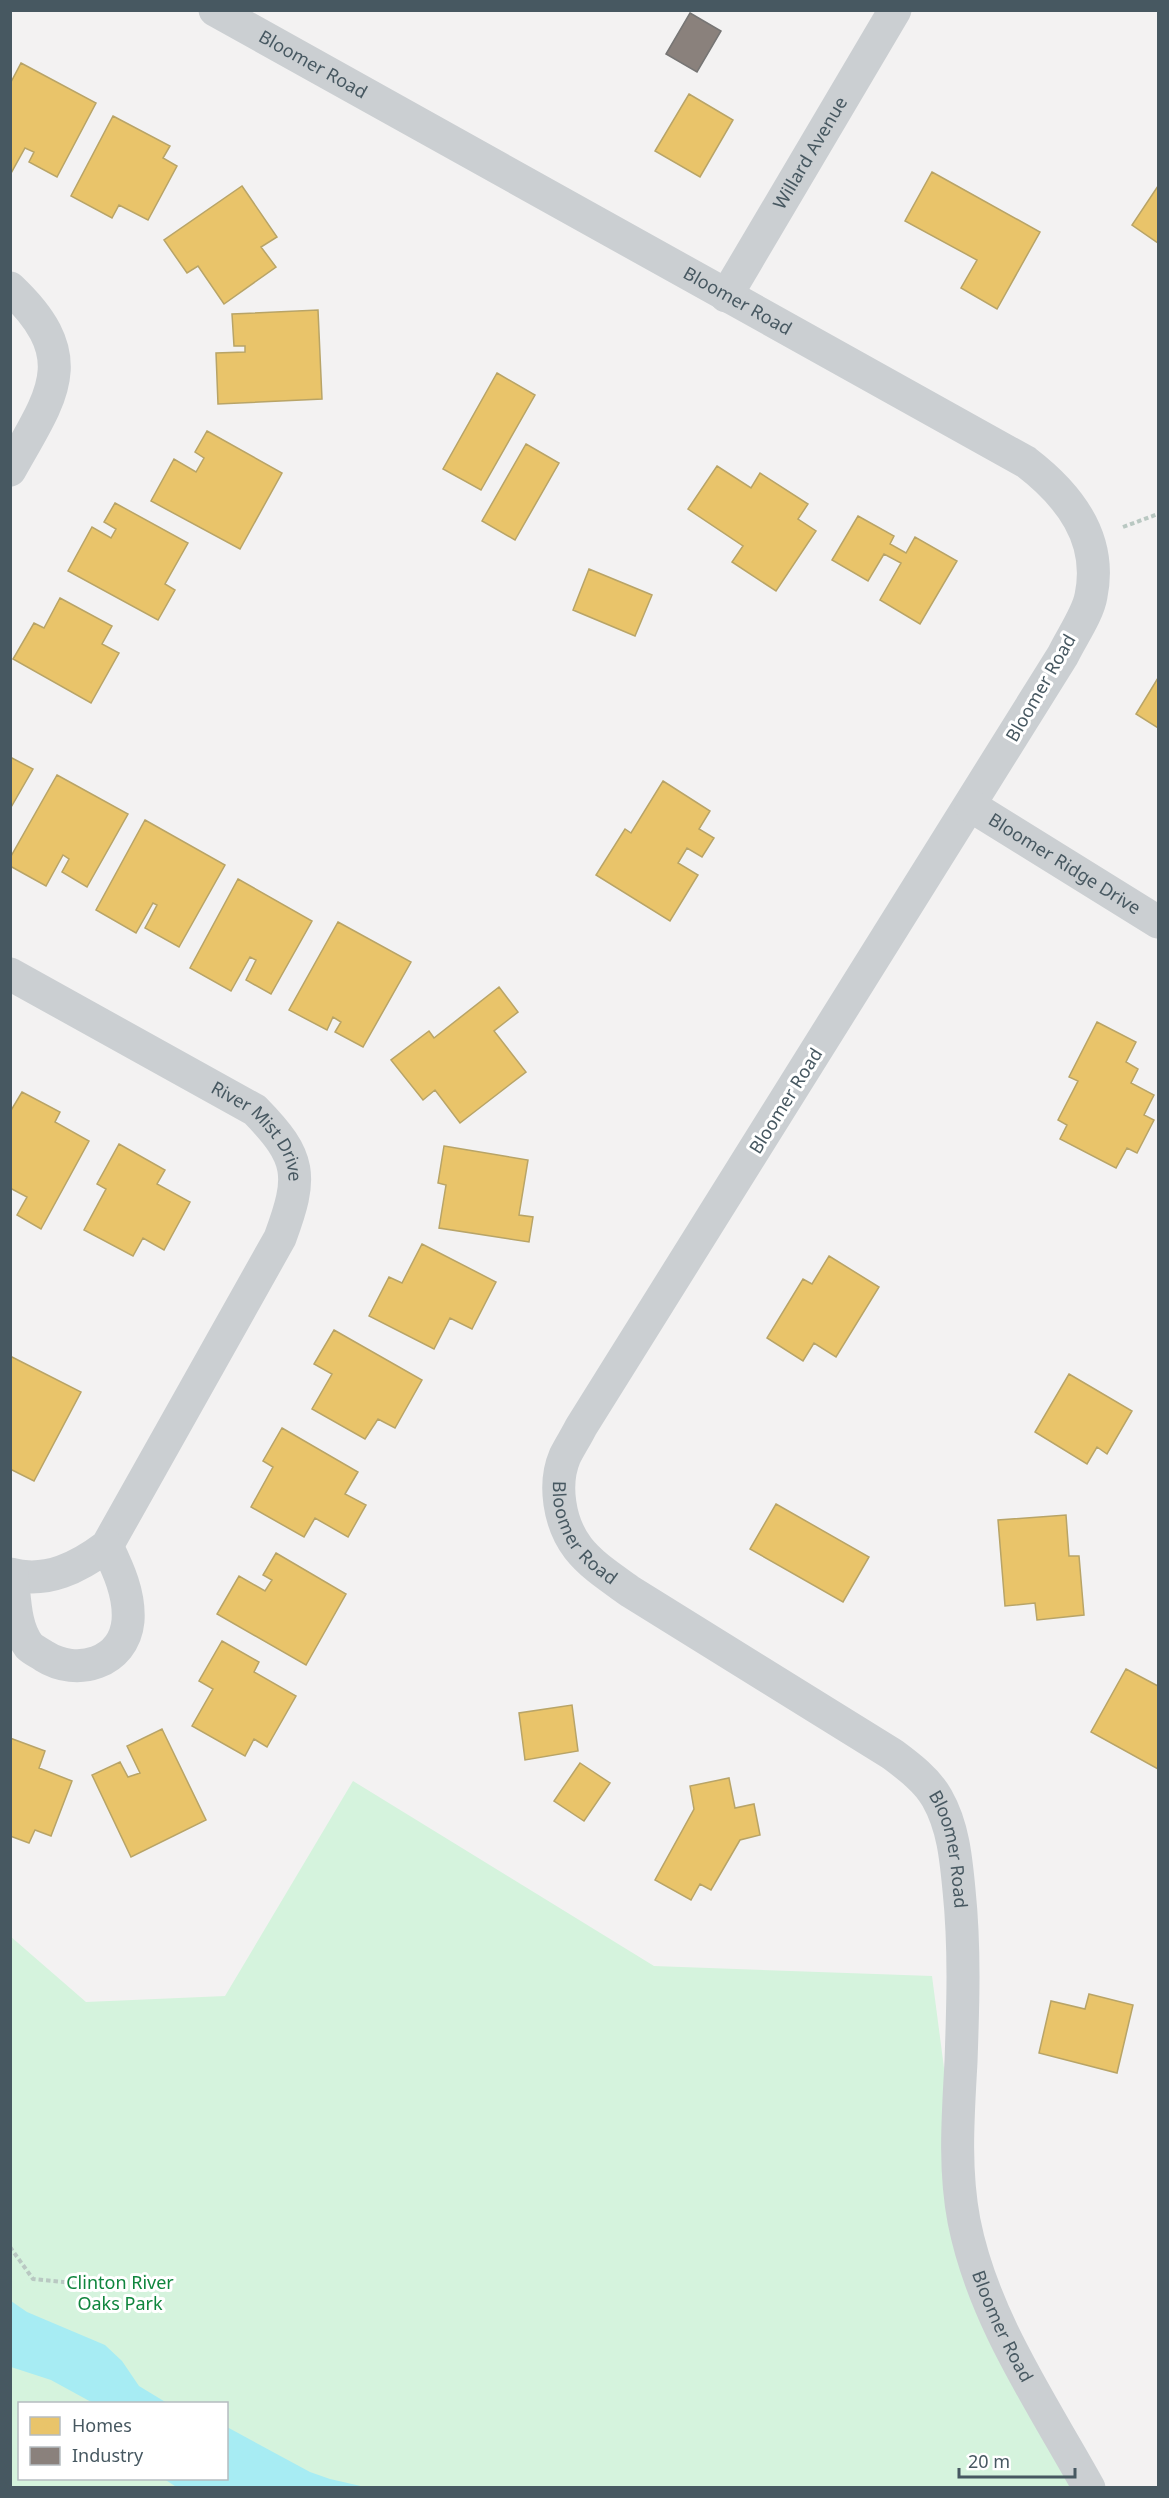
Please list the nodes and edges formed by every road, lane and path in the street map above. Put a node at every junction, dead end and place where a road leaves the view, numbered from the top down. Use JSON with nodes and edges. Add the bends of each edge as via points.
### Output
{"nodes":[{"id":1,"x":215,"y":10,"type":"edge"},
{"id":2,"x":895,"y":10,"type":"edge"},
{"id":3,"x":10,"y":288,"type":"edge"},
{"id":4,"x":726,"y":296,"type":"junction"},
{"id":5,"x":10,"y":470,"type":"edge"},
{"id":6,"x":971,"y":806,"type":"junction"},
{"id":7,"x":1158,"y":922,"type":"edge"},
{"id":8,"x":10,"y":974,"type":"edge"},
{"id":9,"x":107,"y":1546,"type":"junction"},
{"id":10,"x":11,"y":1574,"type":"edge"},
{"id":11,"x":10,"y":2247,"type":"edge"},
{"id":12,"x":92,"y":2285,"type":"dead end"},
{"id":13,"x":1089,"y":2487,"type":"edge"}],
"edges":[{"from":1,"to":4,"type":"street","name":"Bloomer Road"},
{"from":2,"to":4,"type":"street","name":"Willard Avenue"},
{"from":3,"to":5,"type":"street","via":[[44,324],[54,360],[47,405]]},
{"from":4,"to":6,"type":"street","name":"Bloomer Road","via":[[1026,462],[1057,488],[1079,517],[1094,570],[1091,598],[1063,655]]},
{"from":6,"to":7,"type":"street","name":"Bloomer Ridge Drive"},
{"from":6,"to":13,"type":"street","name":"Bloomer Road","via":[[581,1427],[565,1457],[559,1484],[560,1507],[578,1548],[598,1568],[892,1754],[914,1770],[936,1796],[949,1824],[963,1928],[964,1996],[956,2157],[964,2221],[988,2302]]},
{"from":8,"to":9,"type":"street","name":"River Mist Drive","via":[[255,1110],[278,1134],[295,1167],[292,1207],[280,1238]]},
{"from":9,"to":10,"type":"street","name":"River Mist Drive","via":[[84,1563],[61,1572],[37,1578]]},
{"from":9,"to":10,"type":"street","name":"River Mist Drive","via":[[121,1575],[128,1622],[123,1640],[100,1662],[76,1668],[53,1661],[30,1646],[17,1622]]},
{"from":11,"to":12,"type":"path","via":[[33,2279]]}]}
